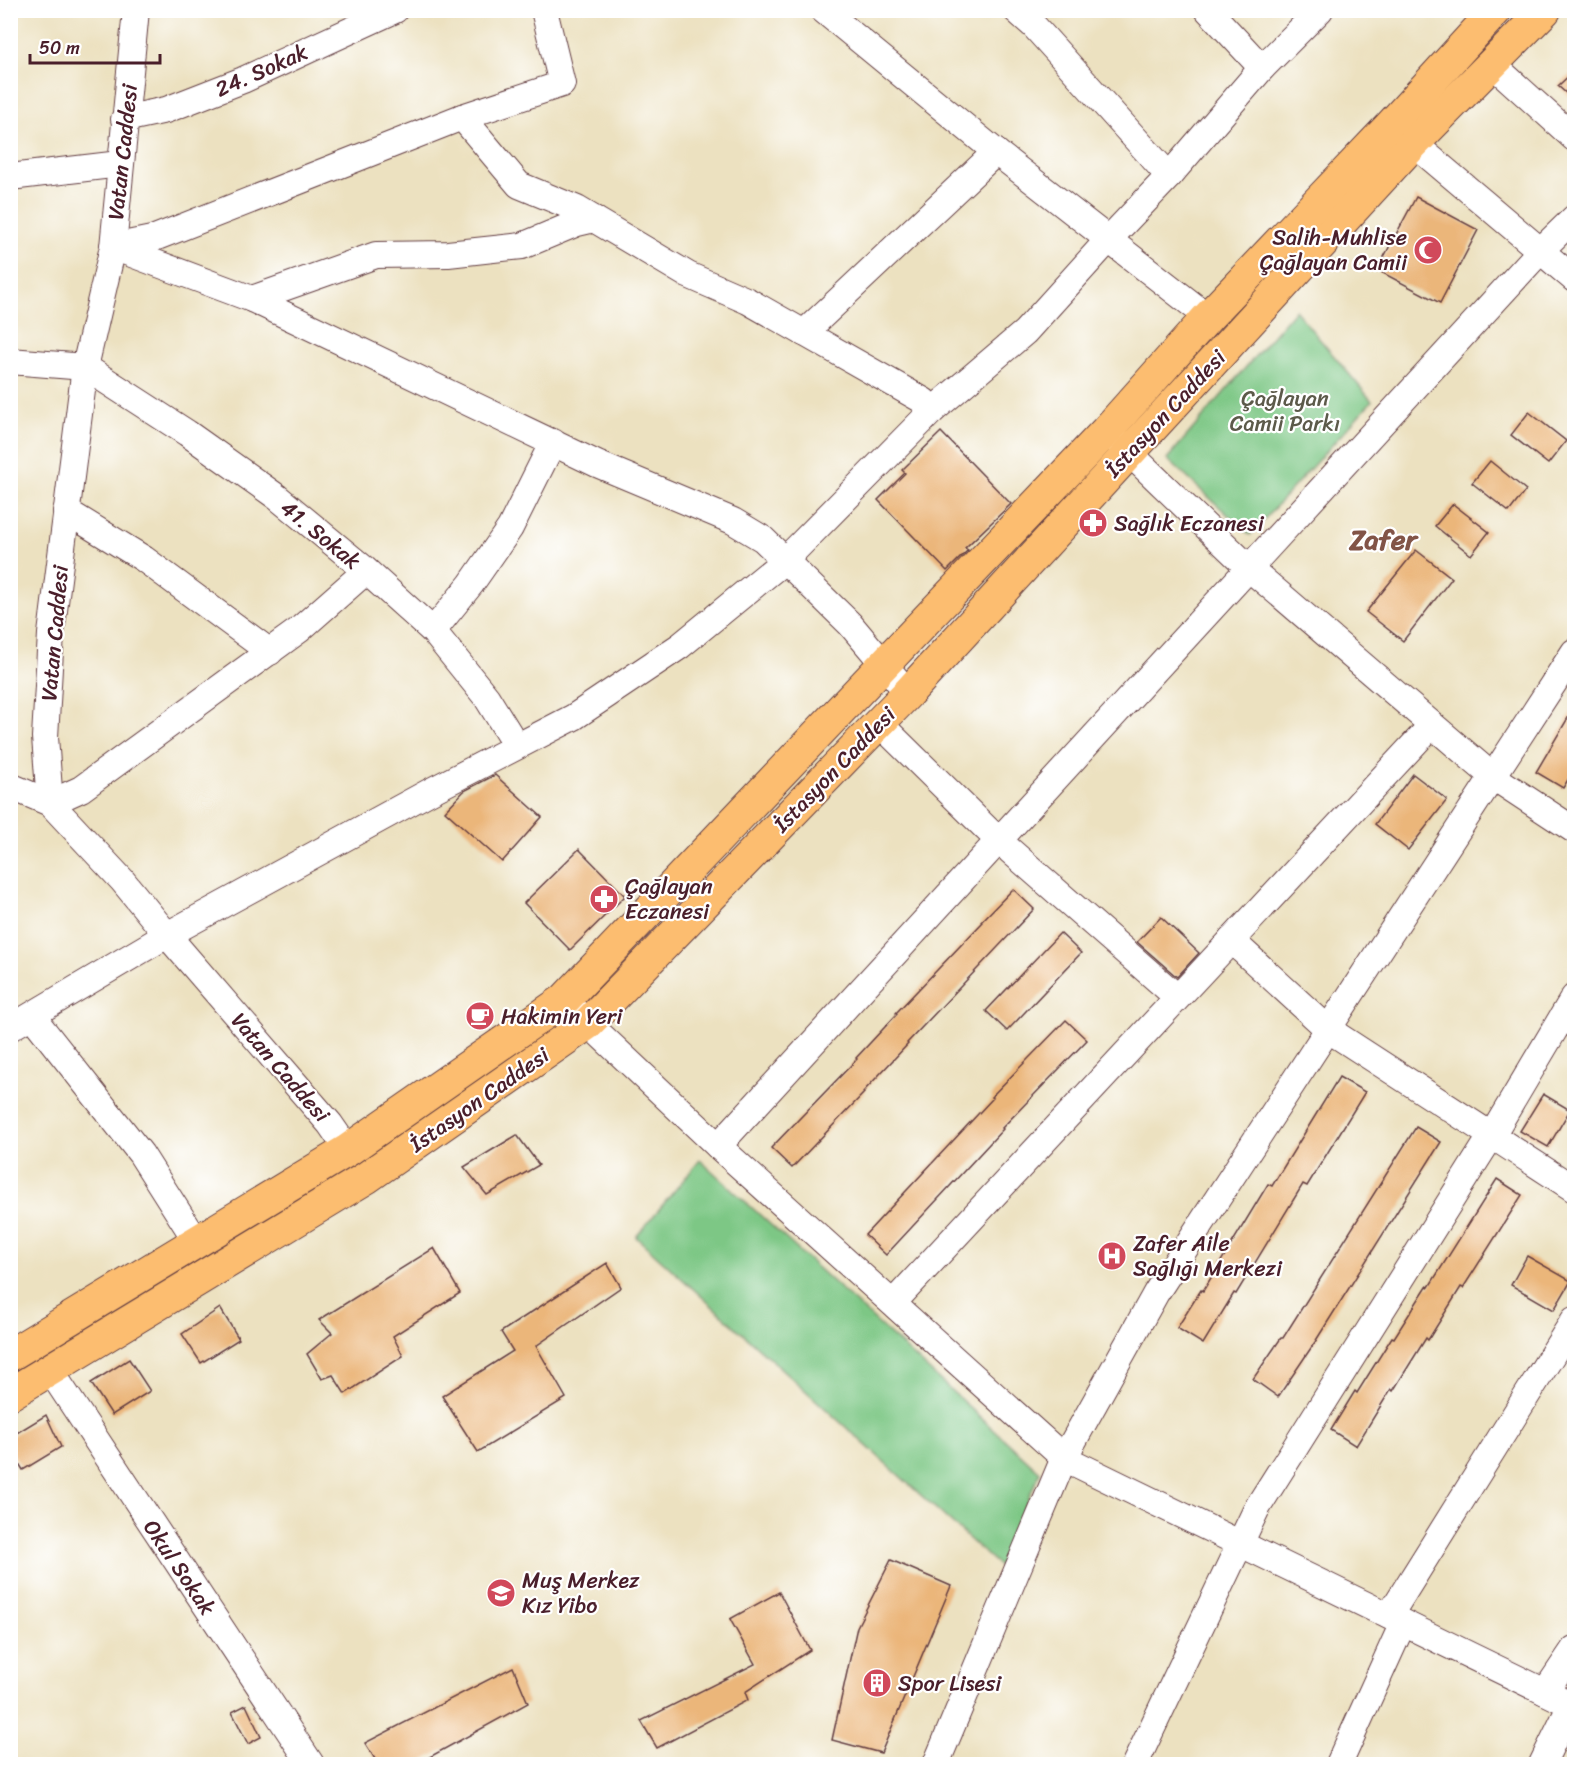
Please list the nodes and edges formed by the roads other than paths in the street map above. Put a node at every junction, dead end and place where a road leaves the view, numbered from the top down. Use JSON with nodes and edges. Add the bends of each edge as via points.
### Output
{"nodes":[{"id":1,"x":136,"y":10,"type":"edge"},
{"id":2,"x":395,"y":10,"type":"edge"},
{"id":3,"x":544,"y":10,"type":"edge"},
{"id":4,"x":823,"y":10,"type":"edge"},
{"id":5,"x":1016,"y":10,"type":"edge"},
{"id":6,"x":1208,"y":10,"type":"edge"},
{"id":7,"x":1320,"y":10,"type":"edge"},
{"id":8,"x":1496,"y":10,"type":"edge"},
{"id":9,"x":1545,"y":10,"type":"edge"},
{"id":10,"x":1491,"y":63,"type":"junction"},
{"id":11,"x":1262,"y":68,"type":"junction"},
{"id":12,"x":462,"y":117,"type":"junction"},
{"id":13,"x":124,"y":119,"type":"junction"},
{"id":14,"x":1402,"y":134,"type":"junction"},
{"id":15,"x":1575,"y":138,"type":"edge"},
{"id":16,"x":996,"y":152,"type":"junction"},
{"id":17,"x":120,"y":164,"type":"junction"},
{"id":18,"x":1169,"y":176,"type":"junction"},
{"id":19,"x":10,"y":177,"type":"edge"},
{"id":20,"x":1575,"y":218,"type":"edge"},
{"id":21,"x":594,"y":219,"type":"junction"},
{"id":22,"x":1108,"y":239,"type":"junction"},
{"id":23,"x":113,"y":247,"type":"junction"},
{"id":24,"x":1541,"y":250,"type":"junction"},
{"id":25,"x":1575,"y":279,"type":"edge"},
{"id":26,"x":252,"y":299,"type":"junction"},
{"id":27,"x":1208,"y":317,"type":"junction"},
{"id":28,"x":804,"y":333,"type":"junction"},
{"id":29,"x":10,"y":361,"type":"edge"},
{"id":30,"x":85,"y":367,"type":"junction"},
{"id":31,"x":932,"y":411,"type":"junction"},
{"id":32,"x":1107,"y":430,"type":"junction"},
{"id":33,"x":553,"y":442,"type":"junction"},
{"id":34,"x":1128,"y":454,"type":"junction"},
{"id":35,"x":66,"y":511,"type":"junction"},
{"id":36,"x":784,"y":561,"type":"junction"},
{"id":37,"x":1249,"y":568,"type":"junction"},
{"id":38,"x":366,"y":571,"type":"junction"},
{"id":39,"x":433,"y":631,"type":"junction"},
{"id":40,"x":270,"y":652,"type":"junction"},
{"id":41,"x":1575,"y":652,"type":"edge"},
{"id":42,"x":883,"y":664,"type":"junction"},
{"id":43,"x":908,"y":693,"type":"junction"},
{"id":44,"x":878,"y":722,"type":"junction"},
{"id":45,"x":1432,"y":725,"type":"junction"},
{"id":46,"x":516,"y":745,"type":"junction"},
{"id":47,"x":1492,"y":776,"type":"junction"},
{"id":48,"x":10,"y":786,"type":"edge"},
{"id":49,"x":50,"y":803,"type":"junction"},
{"id":50,"x":1575,"y":830,"type":"edge"},
{"id":51,"x":998,"y":840,"type":"junction"},
{"id":52,"x":167,"y":935,"type":"junction"},
{"id":53,"x":1231,"y":940,"type":"junction"},
{"id":54,"x":1575,"y":997,"type":"edge"},
{"id":55,"x":1177,"y":998,"type":"junction"},
{"id":56,"x":564,"y":1000,"type":"junction"},
{"id":57,"x":21,"y":1022,"type":"edge"},
{"id":58,"x":587,"y":1024,"type":"junction"},
{"id":59,"x":1329,"y":1030,"type":"junction"},
{"id":60,"x":1492,"y":1135,"type":"junction"},
{"id":61,"x":718,"y":1146,"type":"junction"},
{"id":62,"x":348,"y":1150,"type":"junction"},
{"id":63,"x":1575,"y":1189,"type":"edge"},
{"id":64,"x":197,"y":1242,"type":"junction"},
{"id":65,"x":893,"y":1303,"type":"junction"},
{"id":66,"x":1575,"y":1320,"type":"edge"},
{"id":67,"x":10,"y":1355,"type":"edge"},
{"id":68,"x":50,"y":1370,"type":"junction"},
{"id":69,"x":10,"y":1394,"type":"edge"},
{"id":70,"x":1064,"y":1458,"type":"junction"},
{"id":71,"x":1241,"y":1544,"type":"junction"},
{"id":72,"x":1396,"y":1620,"type":"junction"},
{"id":73,"x":1575,"y":1649,"type":"edge"},
{"id":74,"x":1545,"y":1692,"type":"junction"},
{"id":75,"x":1573,"y":1706,"type":"edge"},
{"id":76,"x":311,"y":1764,"type":"edge"},
{"id":77,"x":936,"y":1764,"type":"edge"},
{"id":78,"x":1135,"y":1764,"type":"edge"},
{"id":79,"x":1339,"y":1764,"type":"edge"},
{"id":80,"x":1542,"y":1764,"type":"edge"}],
"edges":[{"from":1,"to":13,"type":"street","name":"Vatan Caddesi"},
{"from":2,"to":13,"type":"street","name":"24. Sokak","via":[[243,80],[166,110]]},
{"from":3,"to":12,"type":"street","via":[[562,84]]},
{"from":4,"to":16,"type":"street"},
{"from":5,"to":18,"type":"street"},
{"from":6,"to":11,"type":"street"},
{"from":7,"to":11,"type":"street"},
{"from":8,"to":14,"type":"main road","name":"İstasyon Caddesi"},
{"from":9,"to":10,"type":"main road","name":"İstasyon Caddesi"},
{"from":10,"to":14,"type":"main road","name":"İstasyon Caddesi"},
{"from":10,"to":15,"type":"street"},
{"from":11,"to":18,"type":"street"},
{"from":12,"to":21,"type":"street","via":[[519,185]]},
{"from":12,"to":23,"type":"street","via":[[152,239]]},
{"from":13,"to":17,"type":"street","name":"Vatan Caddesi"},
{"from":14,"to":24,"type":"street"},
{"from":14,"to":27,"type":"main road","name":"İstasyon Caddesi"},
{"from":14,"to":34,"type":"main road","name":"İstasyon Caddesi"},
{"from":16,"to":22,"type":"street"},
{"from":16,"to":28,"type":"street"},
{"from":17,"to":19,"type":"street"},
{"from":17,"to":23,"type":"street","name":"Vatan Caddesi"},
{"from":18,"to":22,"type":"street"},
{"from":20,"to":24,"type":"street"},
{"from":21,"to":26,"type":"street","via":[[522,246],[448,254],[376,255]]},
{"from":21,"to":28,"type":"street","via":[[688,275]]},
{"from":22,"to":27,"type":"street"},
{"from":22,"to":31,"type":"street","via":[[1024,332]]},
{"from":23,"to":26,"type":"street"},
{"from":23,"to":30,"type":"street","name":"Vatan Caddesi"},
{"from":24,"to":25,"type":"street"},
{"from":24,"to":37,"type":"street"},
{"from":26,"to":33,"type":"street"},
{"from":27,"to":32,"type":"main road","name":"İstasyon Caddesi"},
{"from":28,"to":31,"type":"street","via":[[924,401]]},
{"from":29,"to":30,"type":"street"},
{"from":30,"to":35,"type":"street","name":"Vatan Caddesi"},
{"from":30,"to":38,"type":"street","name":"41. Sokak","via":[[277,497]]},
{"from":31,"to":36,"type":"street"},
{"from":32,"to":34,"type":"street"},
{"from":32,"to":42,"type":"main road","name":"İstasyon Caddesi"},
{"from":33,"to":36,"type":"street","via":[[733,520],[763,539]]},
{"from":33,"to":39,"type":"street","via":[[510,528]]},
{"from":34,"to":37,"type":"street"},
{"from":34,"to":43,"type":"main road","name":"İstasyon Caddesi"},
{"from":35,"to":40,"type":"street","via":[[144,559]]},
{"from":35,"to":49,"type":"street","name":"Vatan Caddesi","via":[[51,634],[45,737]]},
{"from":36,"to":42,"type":"street","via":[[850,624]]},
{"from":36,"to":46,"type":"street","via":[[680,646],[574,717]]},
{"from":37,"to":45,"type":"street"},
{"from":37,"to":51,"type":"street"},
{"from":38,"to":39,"type":"street","name":"41. Sokak"},
{"from":38,"to":40,"type":"street"},
{"from":39,"to":46,"type":"street","name":"41. Sokak","via":[[487,698]]},
{"from":40,"to":49,"type":"street","via":[[81,789]]},
{"from":41,"to":47,"type":"street"},
{"from":42,"to":43,"type":"street"},
{"from":42,"to":56,"type":"main road","name":"İstasyon Caddesi"},
{"from":43,"to":44,"type":"main road","name":"İstasyon Caddesi"},
{"from":44,"to":51,"type":"street"},
{"from":44,"to":58,"type":"main road","name":"İstasyon Caddesi"},
{"from":45,"to":47,"type":"street"},
{"from":45,"to":53,"type":"street"},
{"from":46,"to":52,"type":"street"},
{"from":47,"to":50,"type":"street"},
{"from":47,"to":59,"type":"street"},
{"from":48,"to":49,"type":"street"},
{"from":49,"to":52,"type":"street","name":"Vatan Caddesi"},
{"from":51,"to":55,"type":"street"},
{"from":51,"to":61,"type":"street"},
{"from":52,"to":57,"type":"street"},
{"from":52,"to":62,"type":"street","name":"Vatan Caddesi"},
{"from":53,"to":55,"type":"street"},
{"from":53,"to":59,"type":"street"},
{"from":54,"to":60,"type":"street"},
{"from":55,"to":65,"type":"street"},
{"from":56,"to":58,"type":"street"},
{"from":56,"to":62,"type":"main road","name":"İstasyon Caddesi"},
{"from":57,"to":64,"type":"street","via":[[141,1154]]},
{"from":58,"to":61,"type":"street"},
{"from":58,"to":68,"type":"main road","name":"İstasyon Caddesi","via":[[366,1179]]},
{"from":59,"to":60,"type":"street"},
{"from":59,"to":70,"type":"street","via":[[1156,1293]]},
{"from":60,"to":63,"type":"street"},
{"from":60,"to":71,"type":"street","via":[[1257,1508]]},
{"from":61,"to":65,"type":"street"},
{"from":62,"to":64,"type":"main road","name":"İstasyon Caddesi"},
{"from":64,"to":67,"type":"main road","name":"İstasyon Caddesi"},
{"from":65,"to":70,"type":"street"},
{"from":66,"to":72,"type":"street"},
{"from":68,"to":69,"type":"main road","name":"İstasyon Caddesi"},
{"from":68,"to":76,"type":"street","name":"Okul Sokak"},
{"from":70,"to":71,"type":"street"},
{"from":70,"to":77,"type":"street"},
{"from":71,"to":72,"type":"street"},
{"from":71,"to":78,"type":"street"},
{"from":72,"to":74,"type":"street"},
{"from":72,"to":79,"type":"street"},
{"from":73,"to":74,"type":"street"},
{"from":74,"to":75,"type":"street"},
{"from":75,"to":80,"type":"street"}]}
